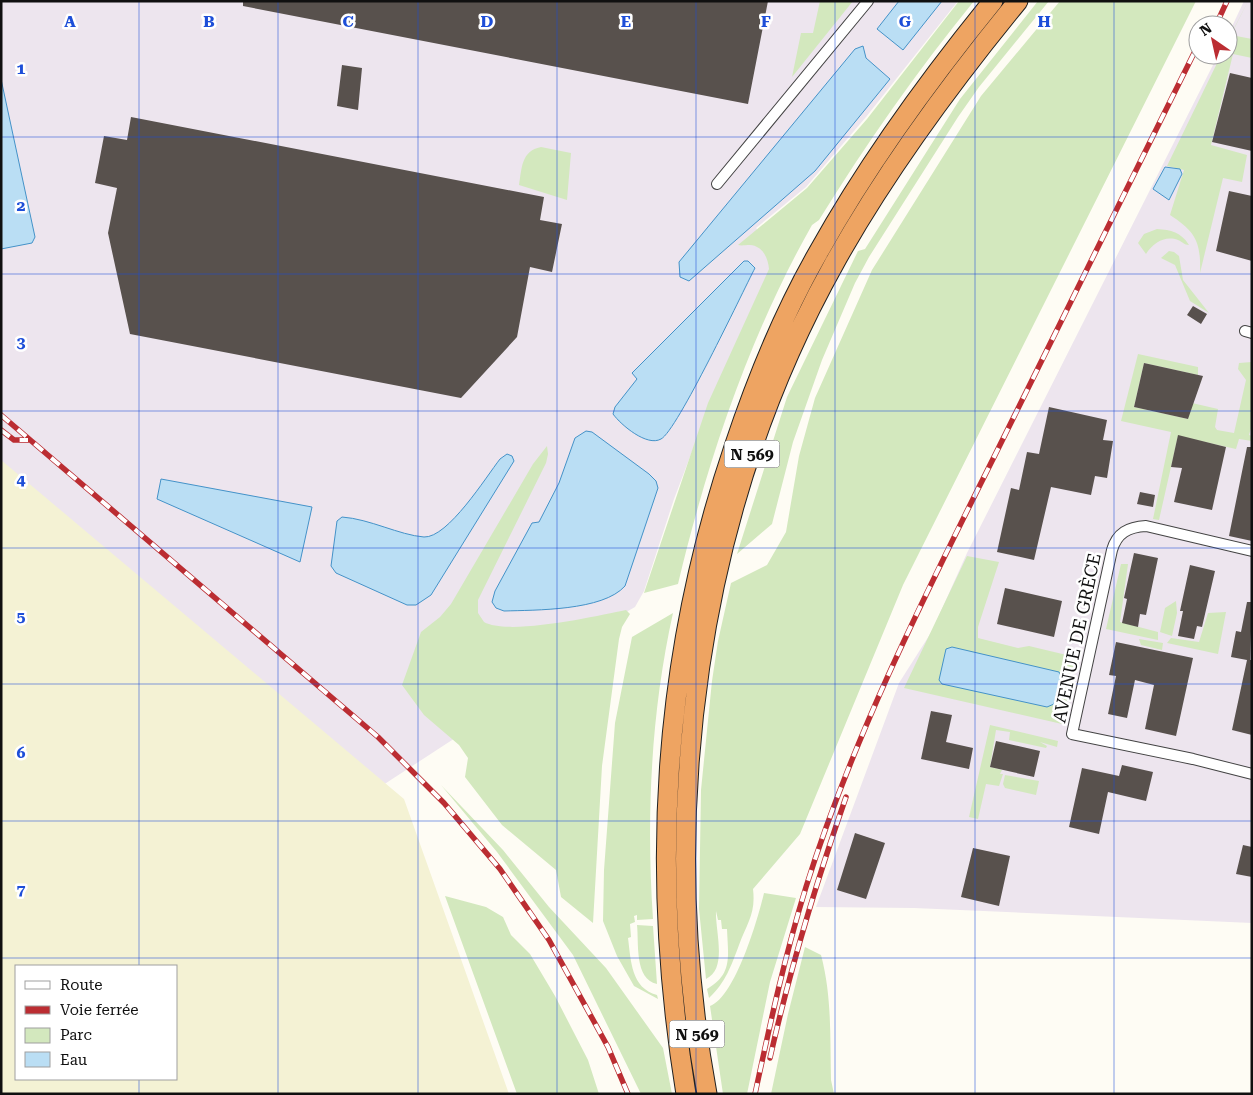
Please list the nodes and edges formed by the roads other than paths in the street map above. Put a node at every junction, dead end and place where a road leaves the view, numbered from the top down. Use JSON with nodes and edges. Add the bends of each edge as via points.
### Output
{"nodes":[{"id":1,"x":868,"y":1,"type":"edge"},
{"id":2,"x":993,"y":1,"type":"edge"},
{"id":3,"x":1018,"y":1,"type":"edge"},
{"id":4,"x":717,"y":184,"type":"dead end"},
{"id":5,"x":1252,"y":551,"type":"edge"},
{"id":6,"x":1252,"y":774,"type":"edge"},
{"id":7,"x":686,"y":1094,"type":"edge"},
{"id":8,"x":707,"y":1094,"type":"edge"}],
"edges":[{"from":1,"to":4,"type":"street"},
{"from":2,"to":7,"type":"highway","number":"N 569","via":[[903,117],[816,255],[749,401],[720,489],[684,637],[672,720],[666,860],[670,975]]},
{"from":3,"to":8,"type":"highway","number":"N 569","via":[[920,127],[834,264],[797,337],[739,490],[704,643],[692,722],[685,803],[689,974]]},
{"from":5,"to":6,"type":"street","name":"AVENUE DE GRÈCE","via":[[1146,526],[1130,528],[1118,535],[1072,734]]}]}
